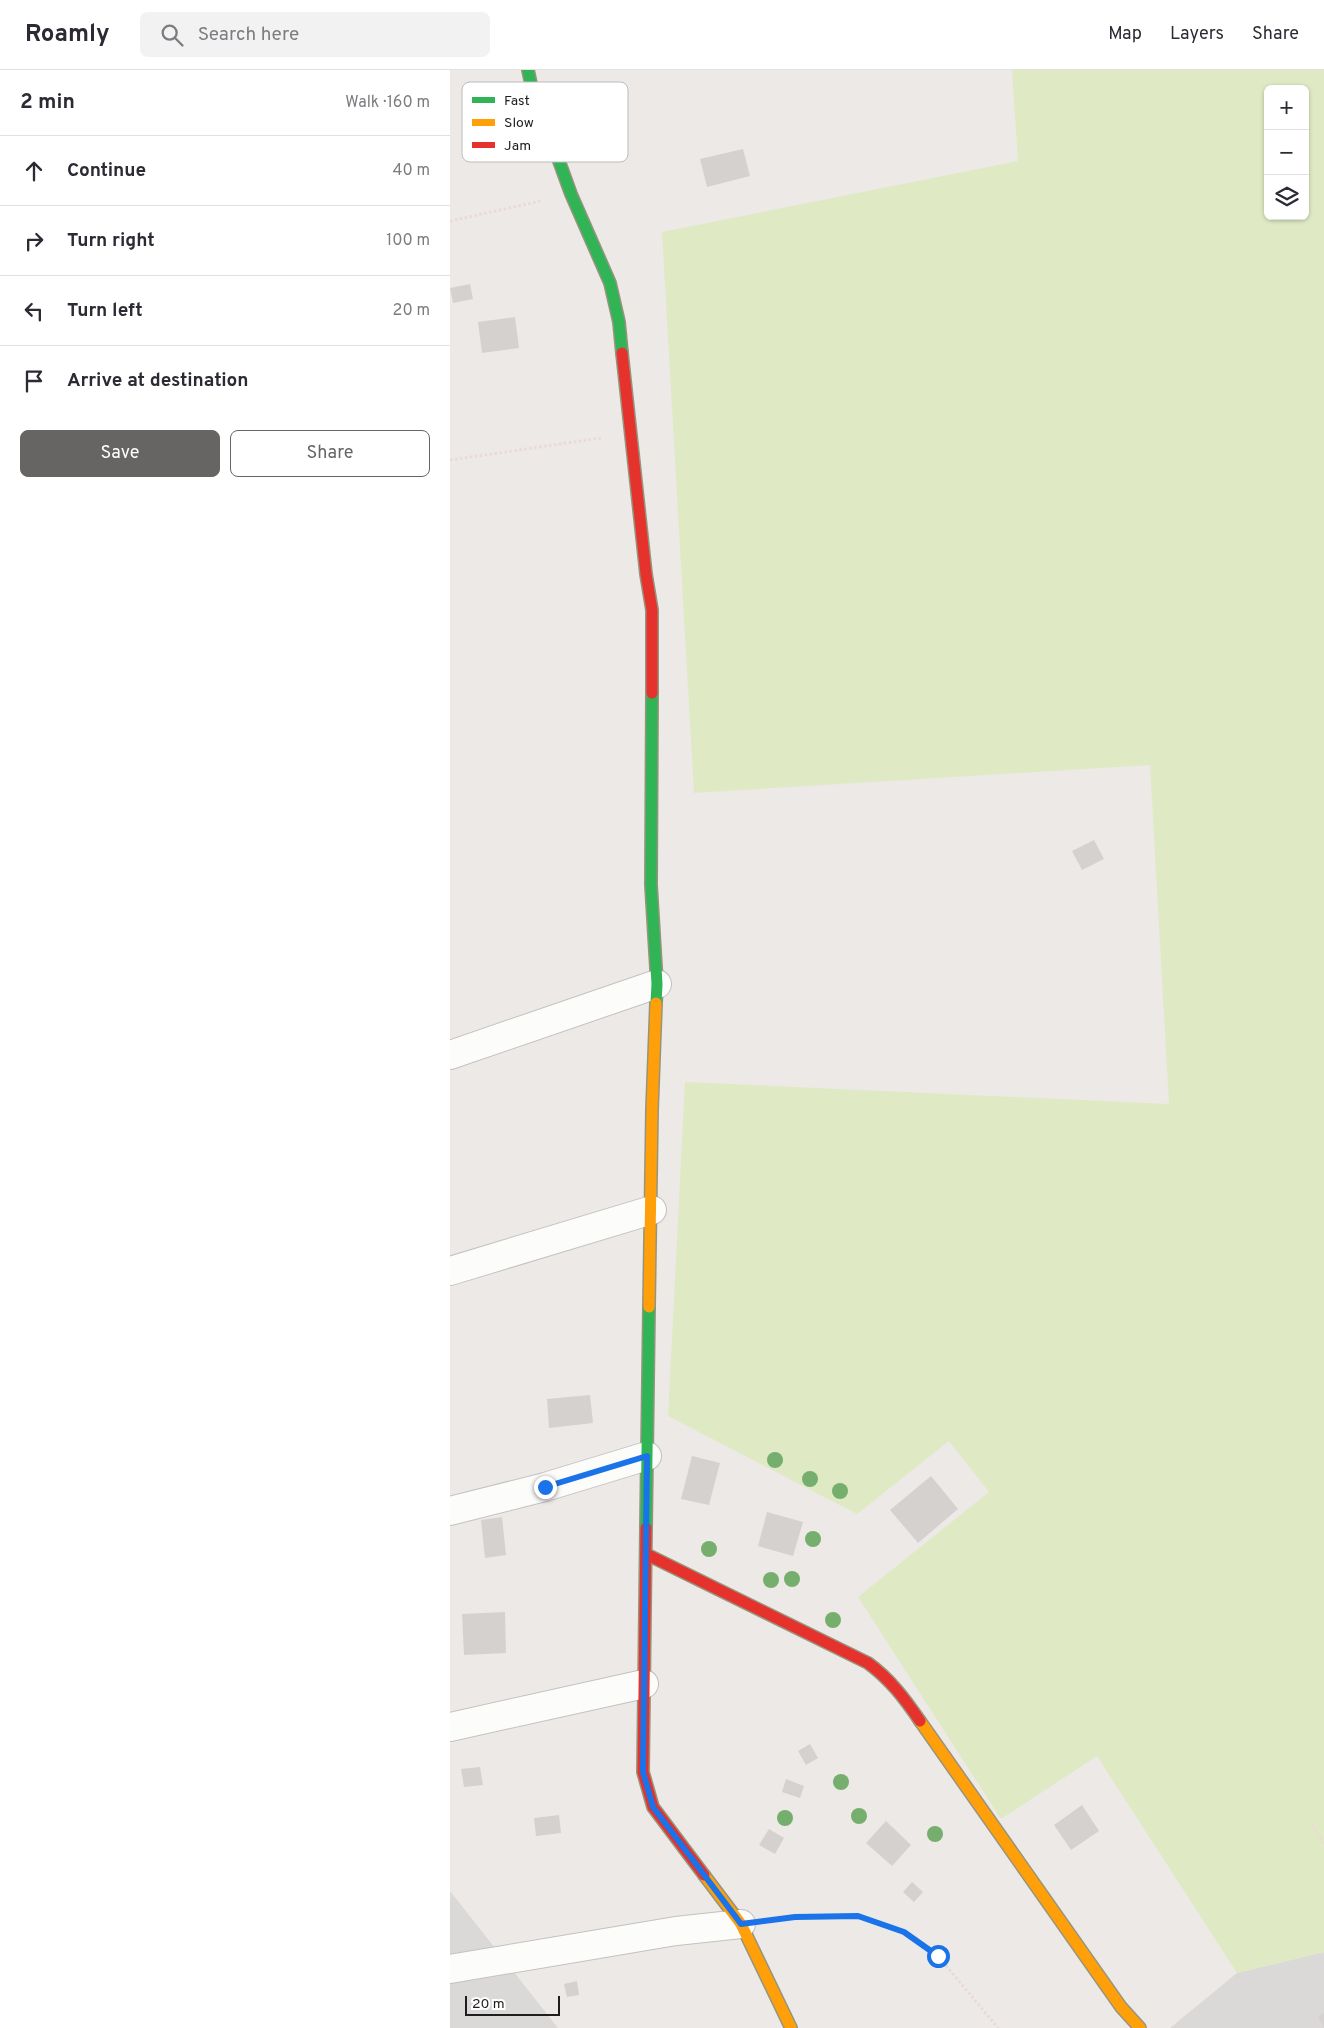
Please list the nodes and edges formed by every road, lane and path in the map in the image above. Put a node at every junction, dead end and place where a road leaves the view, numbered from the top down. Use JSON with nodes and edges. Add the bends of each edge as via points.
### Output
{"nodes":[{"id":1,"x":560,"y":162,"type":"edge"},
{"id":2,"x":571,"y":194,"type":"junction"},
{"id":3,"x":450,"y":221,"type":"edge"},
{"id":4,"x":631,"y":433,"type":"junction"},
{"id":5,"x":450,"y":460,"type":"edge"},
{"id":6,"x":657,"y":984,"type":"junction"},
{"id":7,"x":450,"y":1055,"type":"edge"},
{"id":8,"x":652,"y":1210,"type":"junction"},
{"id":9,"x":450,"y":1271,"type":"edge"},
{"id":10,"x":647,"y":1456,"type":"junction"},
{"id":11,"x":450,"y":1511,"type":"edge"},
{"id":12,"x":646,"y":1554,"type":"junction"},
{"id":13,"x":644,"y":1684,"type":"junction"},
{"id":14,"x":450,"y":1727,"type":"edge"},
{"id":15,"x":1312,"y":1825,"type":"dead end"},
{"id":16,"x":1324,"y":1843,"type":"edge"},
{"id":17,"x":741,"y":1924,"type":"junction"},
{"id":18,"x":450,"y":1968,"type":"edge"},
{"id":19,"x":791,"y":2028,"type":"edge"},
{"id":20,"x":998,"y":2028,"type":"edge"},
{"id":21,"x":1140,"y":2028,"type":"edge"}],
"edges":[{"from":1,"to":2,"type":"street"},
{"from":2,"to":3,"type":"path"},
{"from":2,"to":4,"type":"street","via":[[610,283],[619,322]]},
{"from":4,"to":5,"type":"path"},
{"from":4,"to":6,"type":"street","via":[[652,610],[651,886]]},
{"from":6,"to":7,"type":"street"},
{"from":6,"to":8,"type":"street"},
{"from":8,"to":9,"type":"street"},
{"from":8,"to":10,"type":"street"},
{"from":10,"to":11,"type":"street"},
{"from":10,"to":12,"type":"street"},
{"from":12,"to":13,"type":"street"},
{"from":12,"to":21,"type":"street","via":[[868,1663],[883,1674],[903,1696]]},
{"from":13,"to":14,"type":"street"},
{"from":13,"to":17,"type":"street","via":[[643,1772],[653,1807]]},
{"from":15,"to":16,"type":"path"},
{"from":17,"to":18,"type":"street","via":[[676,1931]]},
{"from":17,"to":19,"type":"street"},
{"from":17,"to":20,"type":"path","via":[[795,1917],[858,1916],[904,1932],[938,1956]]}]}
